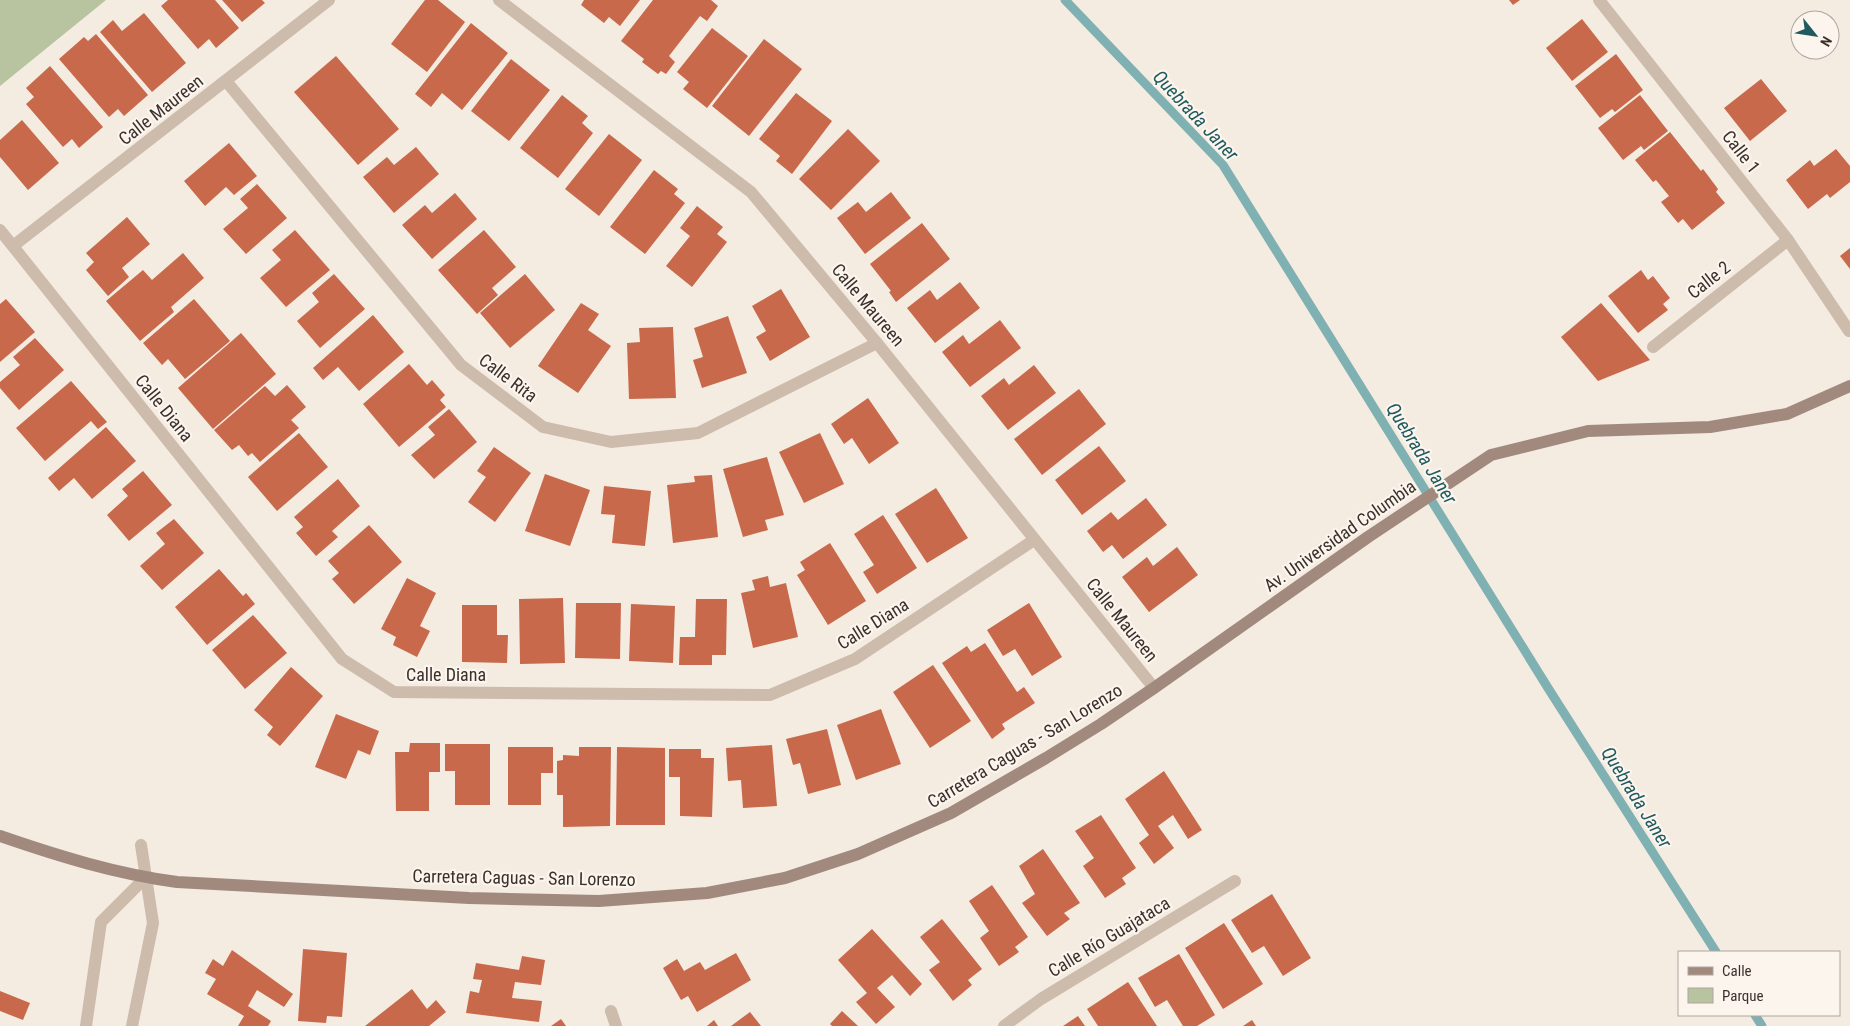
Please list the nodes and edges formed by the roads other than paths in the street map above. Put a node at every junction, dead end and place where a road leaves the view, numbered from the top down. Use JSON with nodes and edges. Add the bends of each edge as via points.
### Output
{"nodes":[{"id":1,"x":329,"y":0,"type":"edge"},
{"id":2,"x":499,"y":0,"type":"edge"},
{"id":3,"x":1599,"y":0,"type":"edge"},
{"id":4,"x":226,"y":81,"type":"junction"},
{"id":5,"x":0,"y":230,"type":"edge"},
{"id":6,"x":1788,"y":240,"type":"junction"},
{"id":7,"x":14,"y":246,"type":"junction"},
{"id":8,"x":1849,"y":330,"type":"dead end"},
{"id":9,"x":877,"y":343,"type":"junction"},
{"id":10,"x":1653,"y":347,"type":"dead end"},
{"id":11,"x":1850,"y":386,"type":"edge"},
{"id":12,"x":1034,"y":540,"type":"junction"},
{"id":13,"x":1154,"y":688,"type":"junction"},
{"id":14,"x":0,"y":836,"type":"edge"},
{"id":15,"x":141,"y":845,"type":"dead end"},
{"id":16,"x":145,"y":878,"type":"junction"},
{"id":17,"x":1235,"y":881,"type":"dead end"},
{"id":18,"x":611,"y":1011,"type":"dead end"},
{"id":19,"x":86,"y":1026,"type":"edge"},
{"id":20,"x":132,"y":1026,"type":"edge"},
{"id":21,"x":616,"y":1026,"type":"edge"},
{"id":22,"x":1004,"y":1026,"type":"edge"}],
"edges":[{"from":1,"to":4,"type":"street","name":"Calle Maureen"},
{"from":2,"to":9,"type":"street","name":"Calle Maureen","via":[[751,192]]},
{"from":3,"to":6,"type":"street","name":"Calle 1"},
{"from":4,"to":7,"type":"street","name":"Calle Maureen"},
{"from":4,"to":9,"type":"street","name":"Calle Rita","via":[[461,365],[543,427],[611,442],[698,433]]},
{"from":5,"to":7,"type":"street","name":"Calle Diana"},
{"from":6,"to":8,"type":"street","name":"Calle 1"},
{"from":6,"to":10,"type":"street","name":"Calle 2"},
{"from":7,"to":12,"type":"street","name":"Calle Diana","via":[[342,659],[394,692],[770,694],[855,659]]},
{"from":9,"to":12,"type":"street","name":"Calle Maureen"},
{"from":11,"to":13,"type":"main road","name":"Av. Universidad Columbia","via":[[1786,414],[1710,427],[1588,431],[1491,455],[1368,537]]},
{"from":12,"to":13,"type":"street","name":"Calle Maureen"},
{"from":13,"to":16,"type":"main road","name":"Carretera Caguas - San Lorenzo","via":[[951,814],[849,857],[784,878],[707,893],[599,900],[469,898]]},
{"from":14,"to":16,"type":"main road","name":"Carretera Caguas - San Lorenzo"},
{"from":15,"to":16,"type":"street"},
{"from":16,"to":19,"type":"street","via":[[101,922]]},
{"from":16,"to":20,"type":"street","via":[[152,923]]},
{"from":17,"to":22,"type":"street","name":"Calle Río Guajataca","via":[[1040,999]]},
{"from":18,"to":21,"type":"street"}]}
